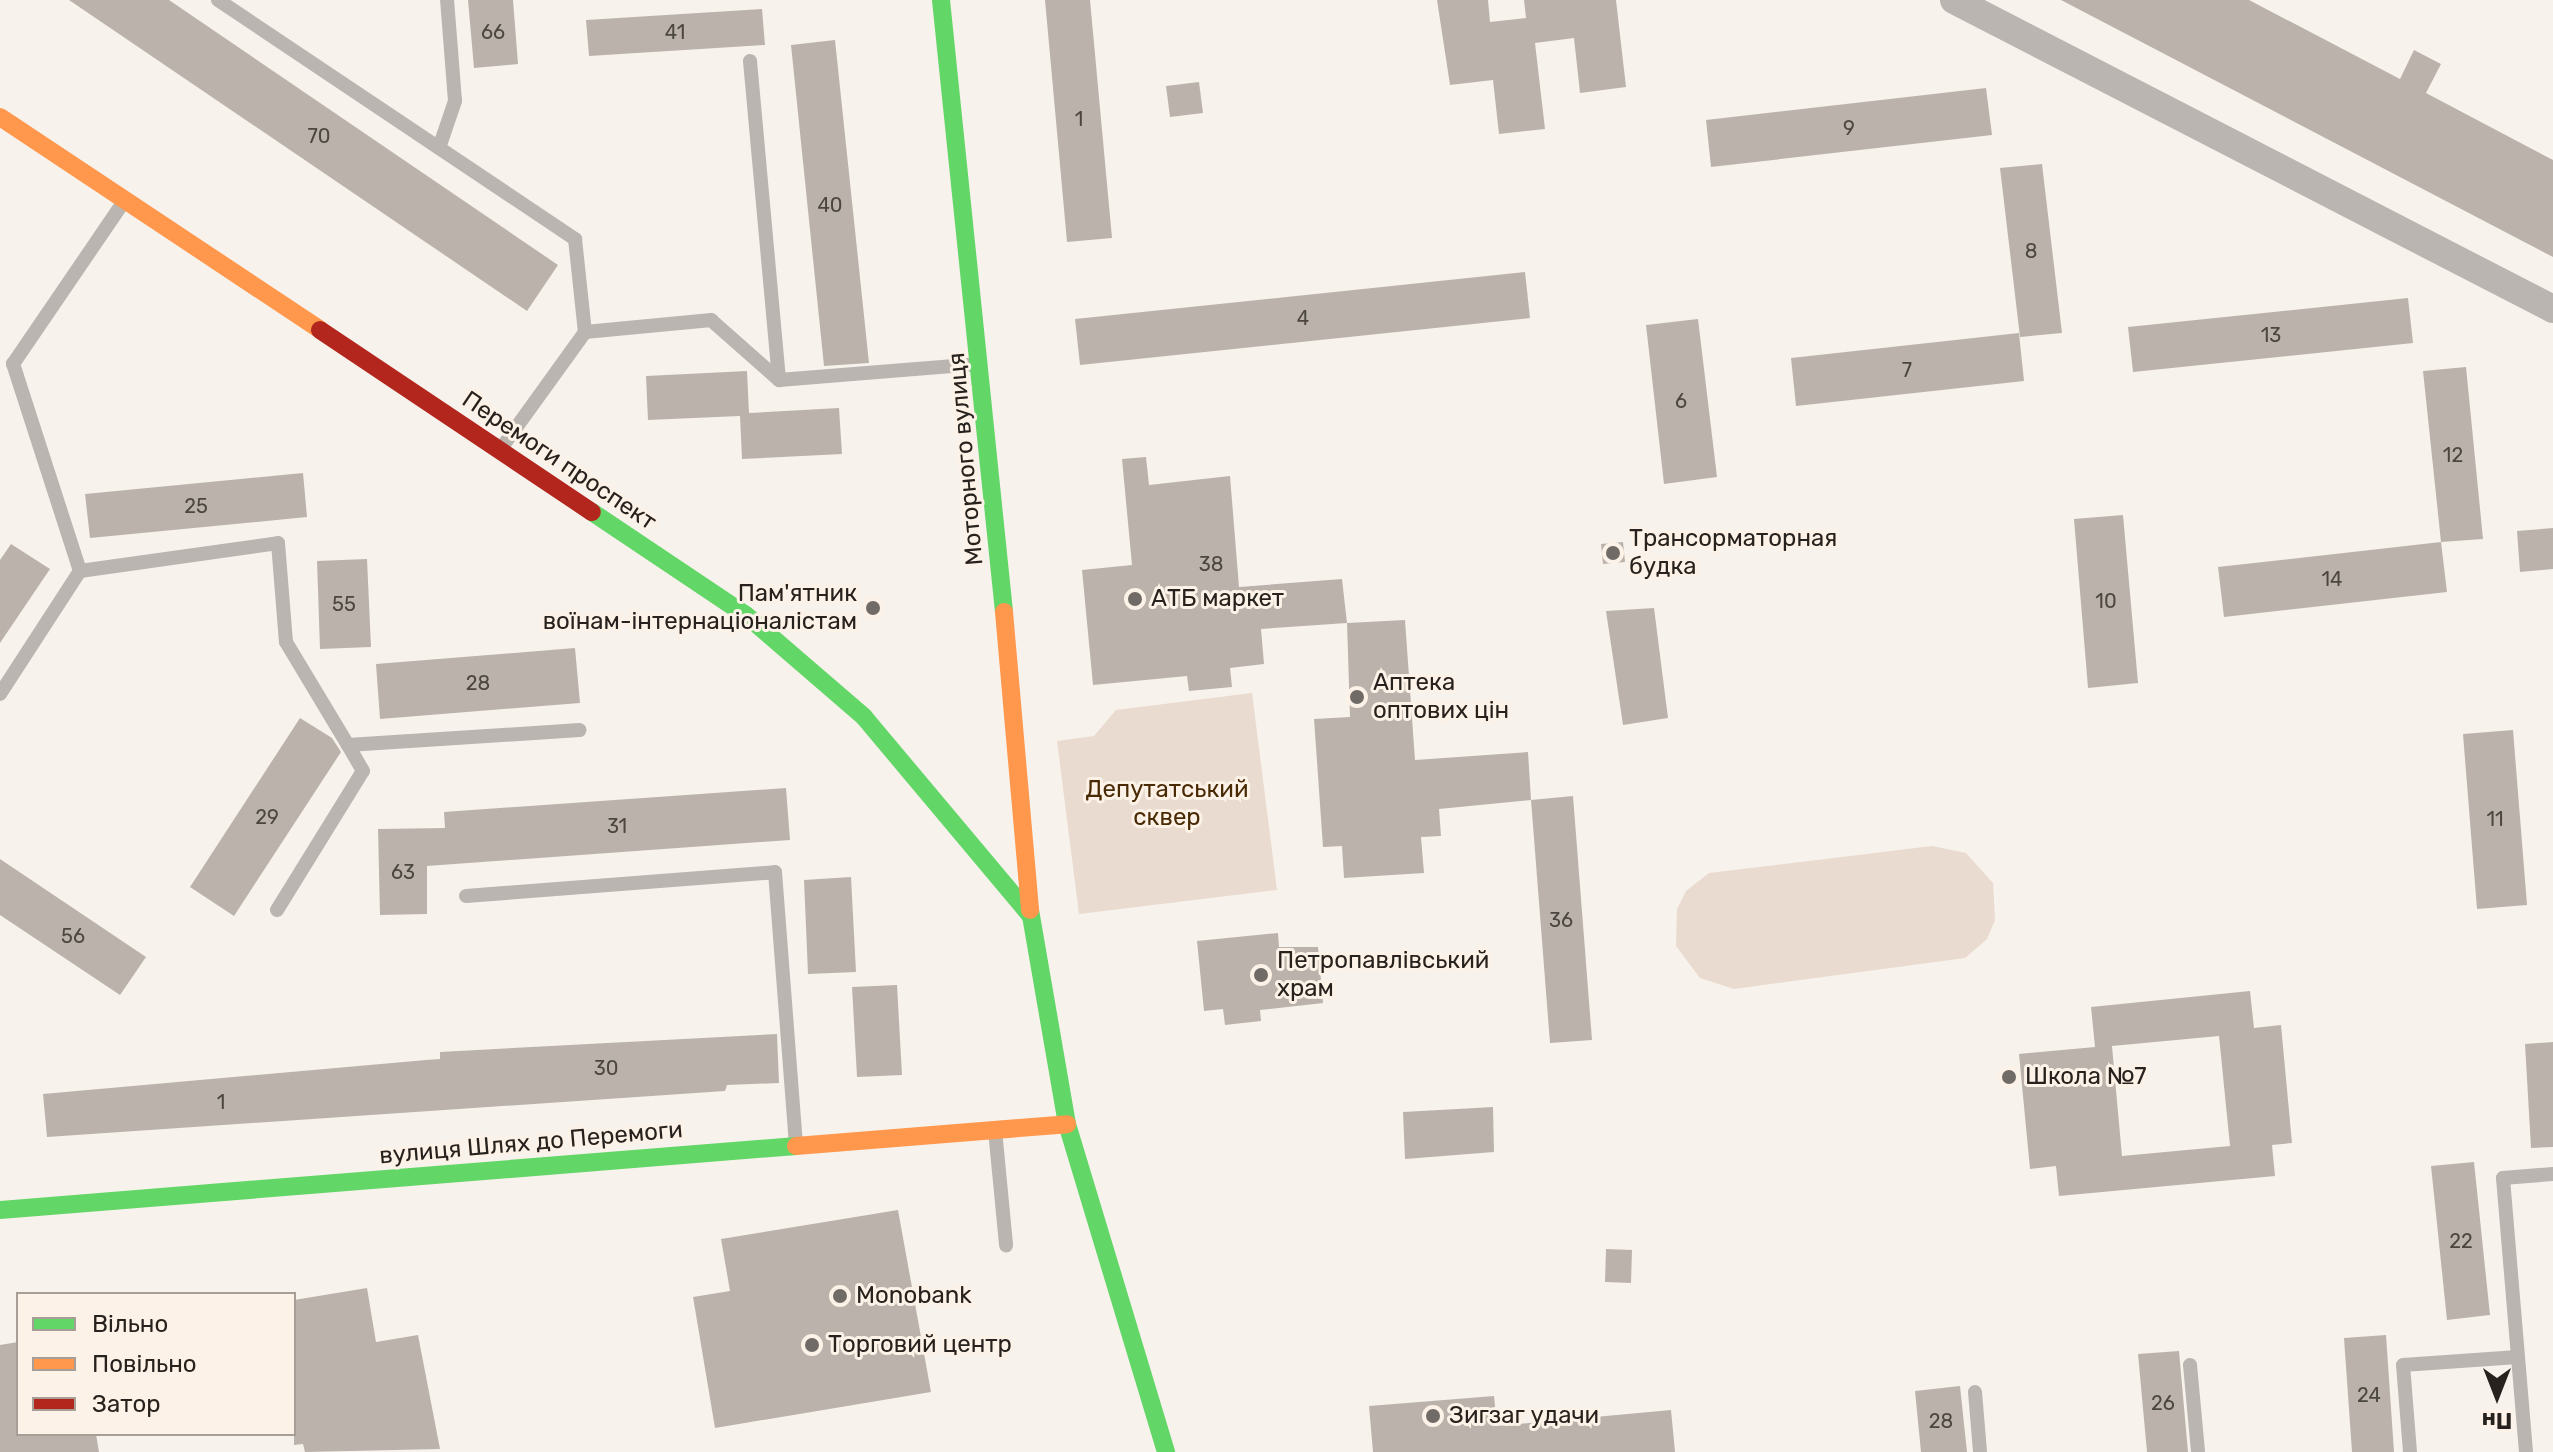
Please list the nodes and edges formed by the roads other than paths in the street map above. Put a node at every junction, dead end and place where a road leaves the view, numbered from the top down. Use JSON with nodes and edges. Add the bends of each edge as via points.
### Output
{"nodes":[{"id":1,"x":218,"y":0,"type":"edge"},
{"id":2,"x":447,"y":0,"type":"edge"},
{"id":3,"x":941,"y":0,"type":"edge"},
{"id":4,"x":1954,"y":0,"type":"edge"},
{"id":5,"x":750,"y":61,"type":"dead end"},
{"id":6,"x":0,"y":117,"type":"edge"},
{"id":7,"x":439,"y":148,"type":"junction"},
{"id":8,"x":124,"y":200,"type":"junction"},
{"id":9,"x":2553,"y":309,"type":"edge"},
{"id":10,"x":585,"y":332,"type":"junction"},
{"id":11,"x":6,"y":364,"type":"edge"},
{"id":12,"x":981,"y":364,"type":"junction"},
{"id":13,"x":779,"y":380,"type":"junction"},
{"id":14,"x":499,"y":451,"type":"junction"},
{"id":15,"x":80,"y":571,"type":"junction"},
{"id":16,"x":0,"y":694,"type":"edge"},
{"id":17,"x":580,"y":730,"type":"dead end"},
{"id":18,"x":348,"y":745,"type":"junction"},
{"id":19,"x":466,"y":896,"type":"dead end"},
{"id":20,"x":277,"y":910,"type":"dead end"},
{"id":21,"x":1030,"y":915,"type":"junction"},
{"id":22,"x":1067,"y":1124,"type":"junction"},
{"id":23,"x":995,"y":1129,"type":"junction"},
{"id":24,"x":796,"y":1146,"type":"junction"},
{"id":25,"x":2553,"y":1174,"type":"edge"},
{"id":26,"x":0,"y":1210,"type":"edge"},
{"id":27,"x":1006,"y":1245,"type":"dead end"},
{"id":28,"x":2518,"y":1357,"type":"junction"},
{"id":29,"x":2190,"y":1365,"type":"dead end"},
{"id":30,"x":1975,"y":1392,"type":"dead end"},
{"id":31,"x":1168,"y":1452,"type":"edge"},
{"id":32,"x":1980,"y":1452,"type":"edge"},
{"id":33,"x":2198,"y":1452,"type":"edge"},
{"id":34,"x":2410,"y":1452,"type":"edge"},
{"id":35,"x":2526,"y":1452,"type":"edge"}],
"edges":[{"from":1,"to":7,"type":"lane"},
{"from":2,"to":7,"type":"lane","via":[[455,101]]},
{"from":3,"to":12,"type":"street","name":"Моторного вулиця"},
{"from":4,"to":9,"type":"street"},
{"from":5,"to":13,"type":"lane"},
{"from":6,"to":8,"type":"street","name":"Перемоги проспект"},
{"from":7,"to":10,"type":"lane","via":[[575,239]]},
{"from":8,"to":11,"type":"lane"},
{"from":8,"to":14,"type":"street","name":"Перемоги проспект"},
{"from":10,"to":13,"type":"lane","via":[[711,320]]},
{"from":10,"to":14,"type":"lane"},
{"from":11,"to":15,"type":"lane"},
{"from":12,"to":13,"type":"lane"},
{"from":12,"to":21,"type":"street","name":"Моторного вулиця"},
{"from":14,"to":21,"type":"street","name":"Перемоги проспект","via":[[746,615],[864,717]]},
{"from":15,"to":16,"type":"lane"},
{"from":15,"to":18,"type":"lane","via":[[278,543],[286,642]]},
{"from":17,"to":18,"type":"lane"},
{"from":18,"to":20,"type":"lane","via":[[363,771]]},
{"from":19,"to":24,"type":"lane","via":[[775,872]]},
{"from":21,"to":22,"type":"street","name":"Моторного вулиця"},
{"from":22,"to":23,"type":"street","name":"вулиця Шлях до Перемоги"},
{"from":22,"to":31,"type":"street","name":"Моторного вулиця"},
{"from":23,"to":24,"type":"street","name":"вулиця Шлях до Перемоги"},
{"from":23,"to":27,"type":"lane"},
{"from":24,"to":26,"type":"street","name":"вулиця Шлях до Перемоги"},
{"from":25,"to":28,"type":"lane","via":[[2503,1178]]},
{"from":28,"to":34,"type":"lane","via":[[2403,1365]]},
{"from":28,"to":35,"type":"lane"},
{"from":29,"to":33,"type":"lane"},
{"from":30,"to":32,"type":"lane"}]}
